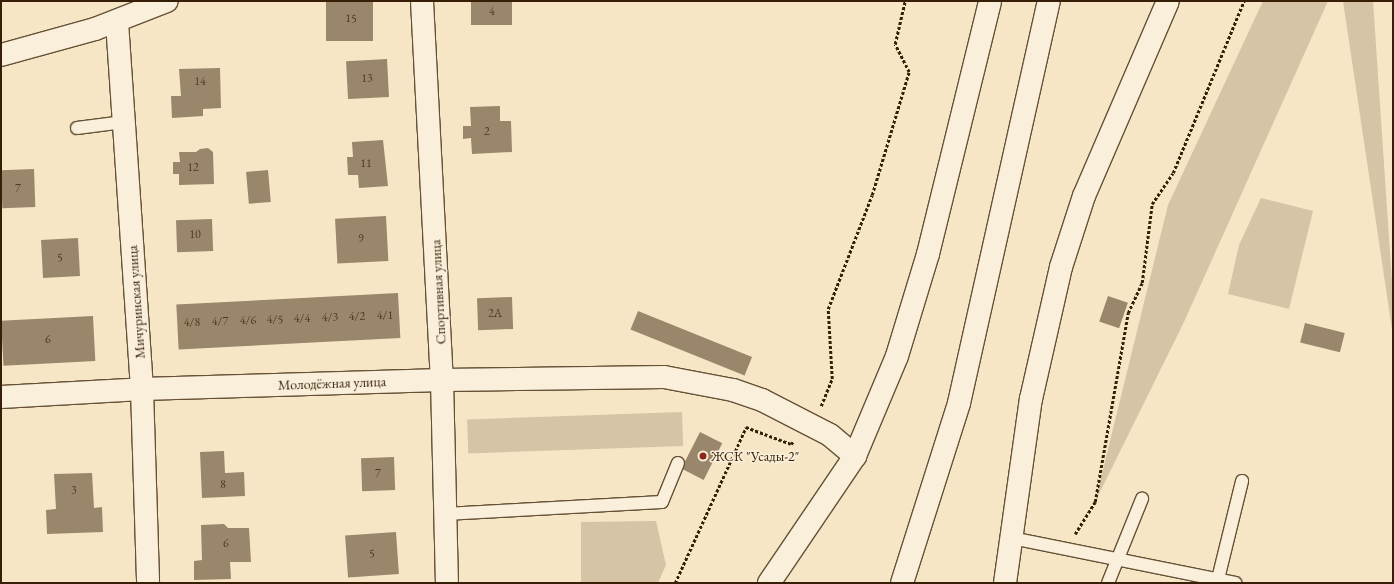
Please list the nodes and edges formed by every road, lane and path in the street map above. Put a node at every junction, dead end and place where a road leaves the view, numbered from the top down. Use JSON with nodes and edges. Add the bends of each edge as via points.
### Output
{"nodes":[{"id":1,"x":167,"y":1,"type":"edge"},
{"id":2,"x":422,"y":1,"type":"edge"},
{"id":3,"x":905,"y":1,"type":"edge"},
{"id":4,"x":990,"y":1,"type":"edge"},
{"id":5,"x":1049,"y":1,"type":"edge"},
{"id":6,"x":1168,"y":1,"type":"edge"},
{"id":7,"x":1244,"y":1,"type":"edge"},
{"id":8,"x":117,"y":22,"type":"junction"},
{"id":9,"x":1,"y":55,"type":"edge"},
{"id":10,"x":124,"y":122,"type":"junction"},
{"id":11,"x":77,"y":128,"type":"dead end"},
{"id":12,"x":442,"y":380,"type":"junction"},
{"id":13,"x":142,"y":389,"type":"junction"},
{"id":14,"x":1,"y":397,"type":"edge"},
{"id":15,"x":813,"y":425,"type":"junction"},
{"id":16,"x":746,"y":427,"type":"dead end"},
{"id":17,"x":855,"y":456,"type":"junction"},
{"id":18,"x":678,"y":463,"type":"dead end"},
{"id":19,"x":1242,"y":481,"type":"dead end"},
{"id":20,"x":1142,"y":499,"type":"dead end"},
{"id":21,"x":445,"y":514,"type":"junction"},
{"id":22,"x":1012,"y":538,"type":"junction"},
{"id":23,"x":1066,"y":548,"type":"junction"},
{"id":24,"x":1118,"y":557,"type":"junction"},
{"id":25,"x":1218,"y":579,"type":"junction"},
{"id":26,"x":148,"y":583,"type":"edge"},
{"id":27,"x":447,"y":583,"type":"edge"},
{"id":28,"x":675,"y":583,"type":"edge"},
{"id":29,"x":769,"y":583,"type":"edge"},
{"id":30,"x":902,"y":583,"type":"edge"},
{"id":31,"x":1005,"y":583,"type":"edge"},
{"id":32,"x":1108,"y":583,"type":"edge"},
{"id":33,"x":1236,"y":583,"type":"edge"}],
"edges":[{"from":1,"to":8,"type":"street"},
{"from":2,"to":12,"type":"street","name":"Спортивная улица"},
{"from":3,"to":15,"type":"path","via":[[895,44],[909,72],[872,195],[828,309],[832,379]]},
{"from":4,"to":17,"type":"street","via":[[928,254],[896,356]]},
{"from":5,"to":30,"type":"street","via":[[959,403]]},
{"from":6,"to":22,"type":"street","via":[[1084,196],[1061,267],[1031,399]]},
{"from":7,"to":23,"type":"path","via":[[1173,173],[1152,204],[1142,283],[1128,313],[1095,502]]},
{"from":8,"to":9,"type":"street"},
{"from":8,"to":10,"type":"street","name":"Мичуринская улица"},
{"from":10,"to":11,"type":"lane"},
{"from":10,"to":13,"type":"street","name":"Мичуринская улица"},
{"from":12,"to":13,"type":"street","name":"Молодёжная улица"},
{"from":12,"to":15,"type":"street","name":"Молодёжная улица","via":[[664,377],[733,390],[762,400]]},
{"from":12,"to":21,"type":"street","name":"Спортивная улица"},
{"from":13,"to":14,"type":"street","name":"Молодёжная улица"},
{"from":13,"to":26,"type":"street","name":"Мичуринская улица"},
{"from":15,"to":17,"type":"street","name":"Молодёжная улица","via":[[830,435]]},
{"from":16,"to":28,"type":"path"},
{"from":17,"to":29,"type":"street"},
{"from":18,"to":21,"type":"lane","via":[[662,502]]},
{"from":19,"to":25,"type":"lane"},
{"from":20,"to":24,"type":"lane"},
{"from":21,"to":27,"type":"street","name":"Спортивная улица"},
{"from":22,"to":23,"type":"lane"},
{"from":22,"to":31,"type":"street"},
{"from":23,"to":24,"type":"lane"},
{"from":24,"to":25,"type":"lane"},
{"from":24,"to":32,"type":"lane"},
{"from":25,"to":33,"type":"lane"}]}
